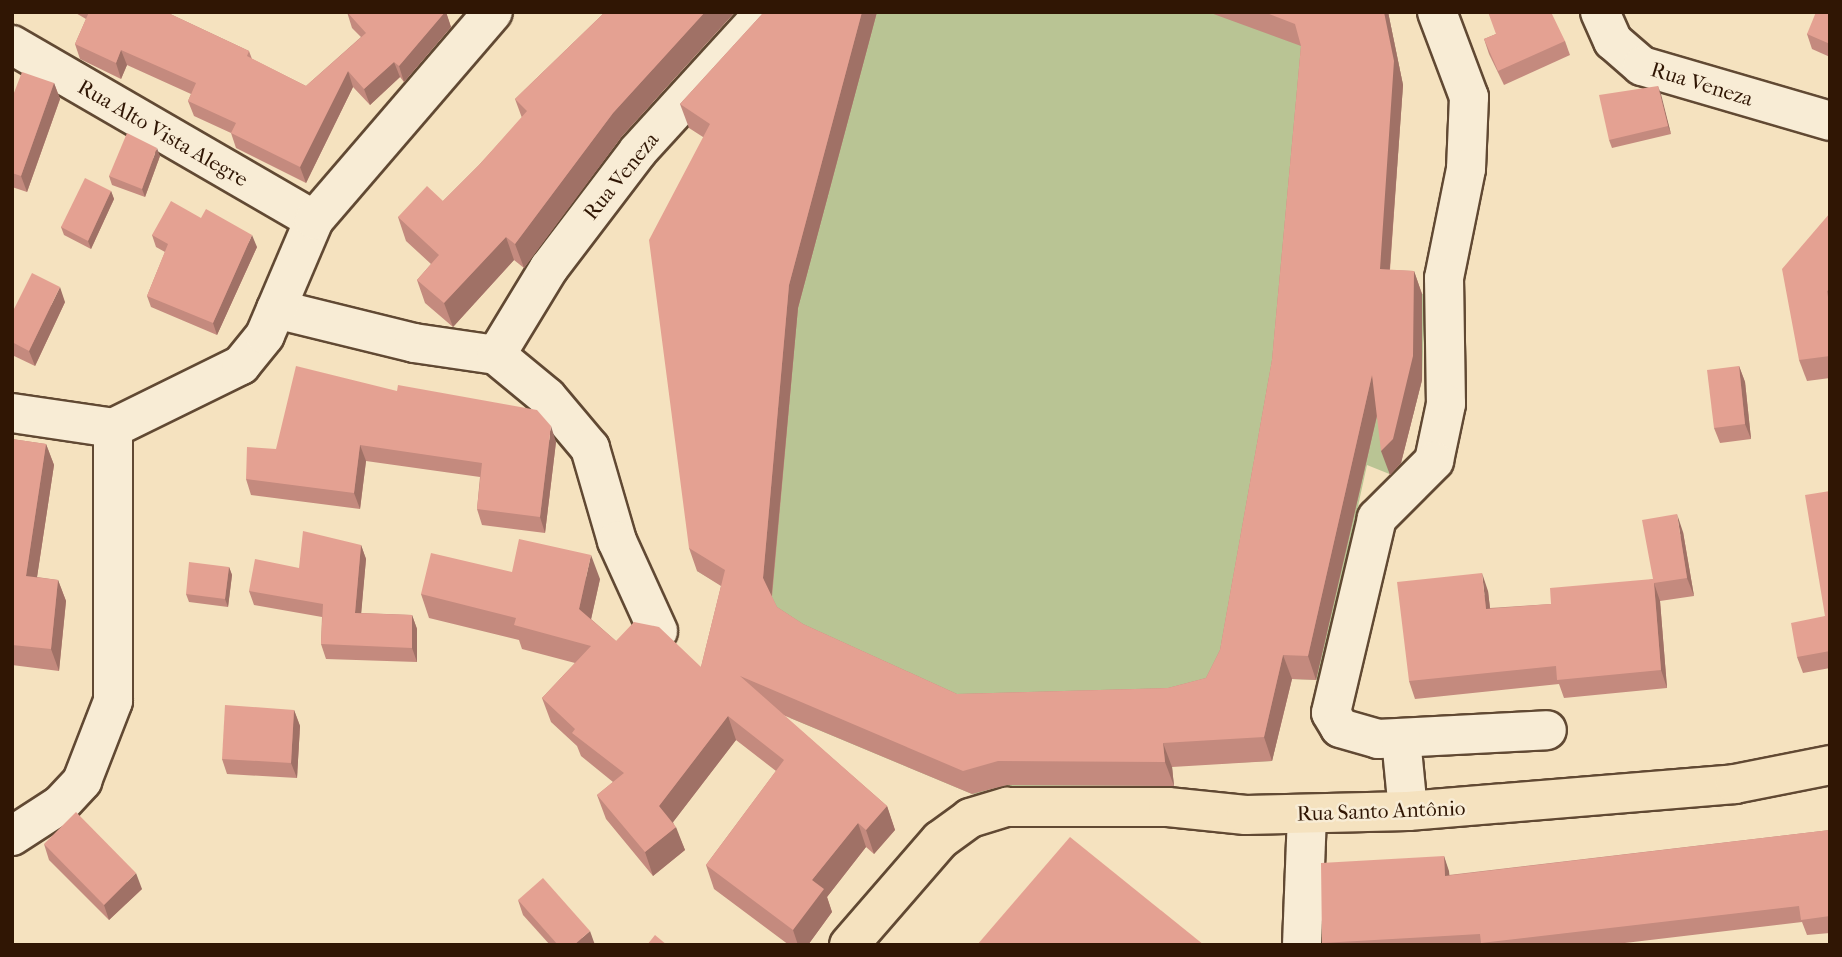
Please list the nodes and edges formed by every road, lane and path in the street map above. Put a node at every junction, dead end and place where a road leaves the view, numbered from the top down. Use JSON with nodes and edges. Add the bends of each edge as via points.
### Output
{"nodes":[{"id":1,"x":493,"y":12,"type":"edge"},
{"id":2,"x":765,"y":12,"type":"edge"},
{"id":3,"x":1437,"y":12,"type":"edge"},
{"id":4,"x":1600,"y":12,"type":"edge"},
{"id":5,"x":12,"y":45,"type":"edge"},
{"id":6,"x":1830,"y":121,"type":"edge"},
{"id":7,"x":314,"y":220,"type":"junction"},
{"id":8,"x":276,"y":309,"type":"junction"},
{"id":9,"x":496,"y":355,"type":"junction"},
{"id":10,"x":12,"y":413,"type":"edge"},
{"id":11,"x":113,"y":428,"type":"junction"},
{"id":12,"x":658,"y":631,"type":"edge"},
{"id":13,"x":1547,"y":730,"type":"dead end"},
{"id":14,"x":1401,"y":739,"type":"junction"},
{"id":15,"x":1830,"y":765,"type":"edge"},
{"id":16,"x":1408,"y":811,"type":"junction"},
{"id":17,"x":1307,"y":815,"type":"junction"},
{"id":18,"x":12,"y":835,"type":"edge"},
{"id":19,"x":849,"y":945,"type":"edge"},
{"id":20,"x":1302,"y":945,"type":"edge"}],
"edges":[{"from":1,"to":7,"type":"street"},
{"from":2,"to":9,"type":"street","name":"Rua Veneza","via":[[638,151],[549,268]]},
{"from":3,"to":14,"type":"street","via":[[1469,97],[1466,169],[1444,278],[1446,404],[1434,461],[1377,518],[1331,713],[1340,727],[1360,736]]},
{"from":4,"to":6,"type":"street","name":"Rua Veneza","via":[[1613,41],[1642,66]]},
{"from":5,"to":7,"type":"street","name":"Rua Alto Vista Alegre"},
{"from":7,"to":8,"type":"street"},
{"from":8,"to":9,"type":"street","via":[[414,343]]},
{"from":8,"to":11,"type":"street","via":[[241,365]]},
{"from":9,"to":12,"type":"street","via":[[573,420],[590,448],[617,541]]},
{"from":10,"to":11,"type":"street"},
{"from":11,"to":18,"type":"street","via":[[113,701],[82,781]]},
{"from":13,"to":14,"type":"street"},
{"from":14,"to":16,"type":"street"},
{"from":15,"to":16,"type":"main road","name":"Rua Santo Antônio","via":[[1735,784]]},
{"from":16,"to":17,"type":"main road","name":"Rua Santo Antônio"},
{"from":17,"to":19,"type":"main road","name":"Rua Santo Antônio","via":[[1007,807],[970,818],[940,840]]},
{"from":17,"to":20,"type":"street"}]}
